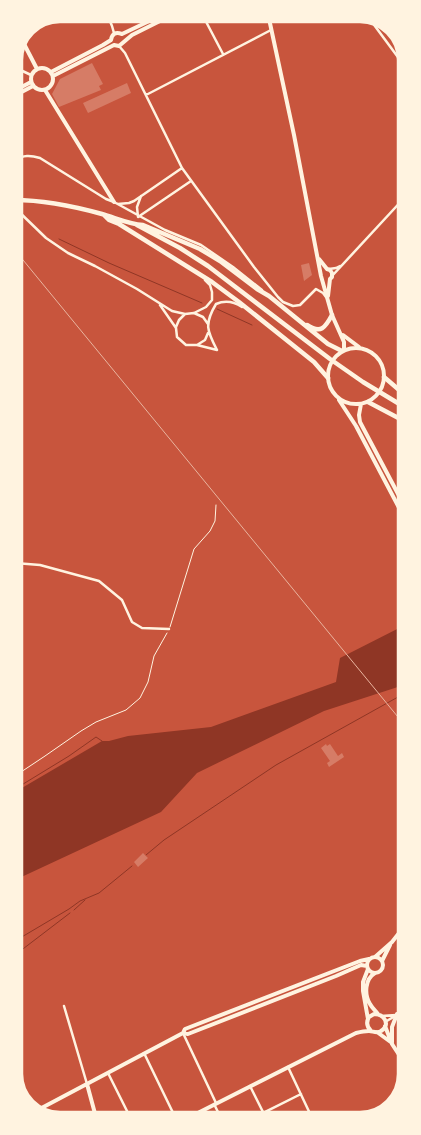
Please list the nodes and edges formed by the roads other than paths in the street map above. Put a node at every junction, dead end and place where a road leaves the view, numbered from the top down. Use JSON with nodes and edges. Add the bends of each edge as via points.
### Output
{"nodes":[{"id":1,"x":110,"y":22,"type":"edge"},
{"id":2,"x":147,"y":22,"type":"edge"},
{"id":3,"x":157,"y":22,"type":"edge"},
{"id":4,"x":206,"y":22,"type":"edge"},
{"id":5,"x":270,"y":23,"type":"edge"},
{"id":6,"x":374,"y":25,"type":"edge"},
{"id":7,"x":272,"y":30,"type":"junction"},
{"id":8,"x":114,"y":34,"type":"junction"},
{"id":9,"x":122,"y":34,"type":"junction"},
{"id":10,"x":111,"y":40,"type":"junction"},
{"id":11,"x":124,"y":42,"type":"junction"},
{"id":12,"x":114,"y":45,"type":"junction"},
{"id":13,"x":25,"y":46,"type":"edge"},
{"id":14,"x":120,"y":46,"type":"junction"},
{"id":15,"x":223,"y":54,"type":"junction"},
{"id":16,"x":398,"y":57,"type":"edge"},
{"id":17,"x":36,"y":69,"type":"junction"},
{"id":18,"x":23,"y":71,"type":"edge"},
{"id":19,"x":52,"y":74,"type":"junction"},
{"id":20,"x":31,"y":75,"type":"junction"},
{"id":21,"x":32,"y":84,"type":"junction"},
{"id":22,"x":23,"y":88,"type":"edge"},
{"id":23,"x":23,"y":90,"type":"edge"},
{"id":24,"x":45,"y":90,"type":"junction"},
{"id":25,"x":146,"y":95,"type":"junction"},
{"id":26,"x":23,"y":156,"type":"edge"},
{"id":27,"x":182,"y":168,"type":"junction"},
{"id":28,"x":191,"y":182,"type":"junction"},
{"id":29,"x":141,"y":196,"type":"junction"},
{"id":30,"x":23,"y":200,"type":"edge"},
{"id":31,"x":115,"y":203,"type":"junction"},
{"id":32,"x":398,"y":205,"type":"edge"},
{"id":33,"x":103,"y":214,"type":"junction"},
{"id":34,"x":23,"y":216,"type":"edge"},
{"id":35,"x":138,"y":217,"type":"junction"},
{"id":36,"x":135,"y":224,"type":"junction"},
{"id":37,"x":318,"y":257,"type":"junction"},
{"id":38,"x":342,"y":265,"type":"junction"},
{"id":39,"x":328,"y":269,"type":"junction"},
{"id":40,"x":321,"y":273,"type":"junction"},
{"id":41,"x":202,"y":277,"type":"junction"},
{"id":42,"x":322,"y":278,"type":"junction"},
{"id":43,"x":331,"y":278,"type":"junction"},
{"id":44,"x":269,"y":296,"type":"junction"},
{"id":45,"x":328,"y":299,"type":"junction"},
{"id":46,"x":159,"y":304,"type":"junction"},
{"id":47,"x":194,"y":313,"type":"junction"},
{"id":48,"x":185,"y":314,"type":"junction"},
{"id":49,"x":253,"y":315,"type":"junction"},
{"id":50,"x":332,"y":315,"type":"junction"},
{"id":51,"x":296,"y":318,"type":"junction"},
{"id":52,"x":208,"y":324,"type":"junction"},
{"id":53,"x":176,"y":328,"type":"junction"},
{"id":54,"x":208,"y":332,"type":"junction"},
{"id":55,"x":341,"y":333,"type":"junction"},
{"id":56,"x":197,"y":345,"type":"junction"},
{"id":57,"x":359,"y":347,"type":"junction"},
{"id":58,"x":342,"y":351,"type":"junction"},
{"id":59,"x":384,"y":376,"type":"junction"},
{"id":60,"x":328,"y":378,"type":"junction"},
{"id":61,"x":398,"y":388,"type":"edge"},
{"id":62,"x":338,"y":398,"type":"junction"},
{"id":63,"x":370,"y":400,"type":"junction"},
{"id":64,"x":398,"y":403,"type":"edge"},
{"id":65,"x":361,"y":404,"type":"junction"},
{"id":66,"x":398,"y":417,"type":"edge"},
{"id":67,"x":398,"y":494,"type":"edge"},
{"id":68,"x":398,"y":506,"type":"edge"},
{"id":69,"x":23,"y":564,"type":"edge"},
{"id":70,"x":169,"y":629,"type":"road end"},
{"id":71,"x":398,"y":934,"type":"edge"},
{"id":72,"x":392,"y":942,"type":"junction"},
{"id":73,"x":375,"y":956,"type":"junction"},
{"id":74,"x":369,"y":958,"type":"junction"},
{"id":75,"x":382,"y":961,"type":"junction"},
{"id":76,"x":367,"y":968,"type":"junction"},
{"id":77,"x":376,"y":973,"type":"junction"},
{"id":78,"x":64,"y":1006,"type":"dead end"},
{"id":79,"x":397,"y":1014,"type":"junction"},
{"id":80,"x":380,"y":1015,"type":"junction"},
{"id":81,"x":366,"y":1023,"type":"junction"},
{"id":82,"x":385,"y":1024,"type":"junction"},
{"id":83,"x":371,"y":1031,"type":"junction"},
{"id":84,"x":378,"y":1032,"type":"junction"},
{"id":85,"x":183,"y":1033,"type":"junction"},
{"id":86,"x":356,"y":1033,"type":"junction"},
{"id":87,"x":392,"y":1044,"type":"junction"},
{"id":88,"x":144,"y":1053,"type":"junction"},
{"id":89,"x":398,"y":1053,"type":"edge"},
{"id":90,"x":288,"y":1068,"type":"junction"},
{"id":91,"x":108,"y":1073,"type":"junction"},
{"id":92,"x":87,"y":1084,"type":"junction"},
{"id":93,"x":250,"y":1086,"type":"junction"},
{"id":94,"x":301,"y":1094,"type":"junction"},
{"id":95,"x":215,"y":1104,"type":"junction"},
{"id":96,"x":42,"y":1108,"type":"edge"},
{"id":97,"x":95,"y":1112,"type":"edge"},
{"id":98,"x":128,"y":1112,"type":"edge"},
{"id":99,"x":174,"y":1112,"type":"edge"},
{"id":100,"x":198,"y":1112,"type":"edge"},
{"id":101,"x":218,"y":1112,"type":"edge"},
{"id":102,"x":263,"y":1112,"type":"edge"},
{"id":103,"x":265,"y":1112,"type":"edge"},
{"id":104,"x":309,"y":1112,"type":"edge"}],
"edges":[{"from":1,"to":8,"type":"street"},
{"from":2,"to":9,"type":"street"},
{"from":3,"to":11,"type":"street"},
{"from":4,"to":15,"type":"street"},
{"from":5,"to":7,"type":"street"},
{"from":6,"to":16,"type":"street"},
{"from":7,"to":15,"type":"street"},
{"from":7,"to":37,"type":"street"},
{"from":8,"to":9,"type":"street"},
{"from":8,"to":10,"type":"street"},
{"from":9,"to":11,"type":"street"},
{"from":10,"to":12,"type":"street"},
{"from":10,"to":19,"type":"street"},
{"from":11,"to":14,"type":"street"},
{"from":12,"to":14,"type":"street"},
{"from":12,"to":19,"type":"street"},
{"from":13,"to":17,"type":"street"},
{"from":14,"to":25,"type":"street"},
{"from":15,"to":25,"type":"street"},
{"from":17,"to":19,"type":"street","via":[[44,68]]},
{"from":17,"to":20,"type":"street"},
{"from":18,"to":20,"type":"street"},
{"from":19,"to":24,"type":"street","via":[[51,86]]},
{"from":20,"to":21,"type":"street"},
{"from":21,"to":22,"type":"street"},
{"from":21,"to":23,"type":"street"},
{"from":21,"to":24,"type":"street","via":[[38,90]]},
{"from":24,"to":31,"type":"street"},
{"from":25,"to":27,"type":"street"},
{"from":26,"to":31,"type":"street","via":[[40,158]]},
{"from":27,"to":28,"type":"street"},
{"from":27,"to":29,"type":"street"},
{"from":28,"to":35,"type":"street"},
{"from":28,"to":45,"type":"street","via":[[283,302],[300,305],[316,289]]},
{"from":29,"to":31,"type":"street","via":[[128,203]]},
{"from":29,"to":35,"type":"street"},
{"from":30,"to":33,"type":"highway","via":[[49,202]]},
{"from":31,"to":35,"type":"street"},
{"from":32,"to":38,"type":"street"},
{"from":33,"to":36,"type":"highway"},
{"from":33,"to":41,"type":"highway"},
{"from":34,"to":46,"type":"street","via":[[68,253]]},
{"from":35,"to":44,"type":"street","via":[[201,245]]},
{"from":36,"to":44,"type":"highway","via":[[200,249]]},
{"from":36,"to":64,"type":"highway","via":[[208,266],[330,359]]},
{"from":37,"to":39,"type":"street"},
{"from":37,"to":40,"type":"street"},
{"from":38,"to":39,"type":"street"},
{"from":38,"to":43,"type":"street"},
{"from":39,"to":40,"type":"street"},
{"from":39,"to":43,"type":"street","via":[[332,273]]},
{"from":40,"to":42,"type":"street"},
{"from":41,"to":47,"type":"street","via":[[210,285],[212,300]]},
{"from":41,"to":49,"type":"highway"},
{"from":42,"to":43,"type":"street"},
{"from":42,"to":45,"type":"street"},
{"from":43,"to":45,"type":"street"},
{"from":44,"to":51,"type":"highway"},
{"from":45,"to":50,"type":"street"},
{"from":46,"to":48,"type":"street"},
{"from":46,"to":53,"type":"street"},
{"from":47,"to":48,"type":"street"},
{"from":47,"to":52,"type":"street"},
{"from":48,"to":53,"type":"street"},
{"from":49,"to":52,"type":"street","via":[[226,300],[216,304]]},
{"from":49,"to":60,"type":"highway","via":[[314,362]]},
{"from":50,"to":51,"type":"highway","via":[[327,325],[316,330]]},
{"from":50,"to":55,"type":"street"},
{"from":51,"to":58,"type":"highway"},
{"from":52,"to":54,"type":"street"},
{"from":53,"to":56,"type":"street","via":[[177,337],[186,345]]},
{"from":54,"to":56,"type":"street"},
{"from":54,"to":56,"type":"street","via":[[217,350]]},
{"from":55,"to":57,"type":"street"},
{"from":55,"to":58,"type":"street"},
{"from":57,"to":58,"type":"street"},
{"from":57,"to":59,"type":"street","via":[[378,359]]},
{"from":58,"to":60,"type":"street","via":[[334,358]]},
{"from":59,"to":61,"type":"highway"},
{"from":59,"to":63,"type":"street","via":[[378,392]]},
{"from":60,"to":62,"type":"street","via":[[332,392]]},
{"from":62,"to":65,"type":"street"},
{"from":62,"to":68,"type":"street"},
{"from":63,"to":65,"type":"street"},
{"from":63,"to":66,"type":"highway"},
{"from":65,"to":67,"type":"street","via":[[360,422]]},
{"from":69,"to":70,"type":"street","via":[[40,565],[99,581],[122,600],[132,622],[142,628]]},
{"from":71,"to":72,"type":"street"},
{"from":72,"to":73,"type":"street"},
{"from":72,"to":75,"type":"street"},
{"from":73,"to":74,"type":"street"},
{"from":73,"to":75,"type":"street"},
{"from":74,"to":76,"type":"street"},
{"from":74,"to":85,"type":"street","via":[[184,1029]]},
{"from":75,"to":77,"type":"street","via":[[382,968]]},
{"from":76,"to":77,"type":"street"},
{"from":76,"to":81,"type":"street","via":[[362,991]]},
{"from":76,"to":85,"type":"street","via":[[361,965],[188,1034]]},
{"from":77,"to":80,"type":"street","via":[[367,982],[366,992],[370,1004]]},
{"from":78,"to":92,"type":"street"},
{"from":79,"to":80,"type":"street"},
{"from":79,"to":82,"type":"street"},
{"from":79,"to":87,"type":"street","via":[[392,1027]]},
{"from":80,"to":81,"type":"street","via":[[372,1015]]},
{"from":80,"to":82,"type":"street"},
{"from":81,"to":83,"type":"street"},
{"from":81,"to":86,"type":"street"},
{"from":82,"to":84,"type":"street"},
{"from":82,"to":87,"type":"street"},
{"from":83,"to":84,"type":"street"},
{"from":83,"to":86,"type":"street"},
{"from":84,"to":87,"type":"street"},
{"from":85,"to":88,"type":"street"},
{"from":85,"to":95,"type":"street"},
{"from":86,"to":90,"type":"street"},
{"from":87,"to":89,"type":"street"},
{"from":88,"to":91,"type":"street"},
{"from":88,"to":99,"type":"street"},
{"from":90,"to":93,"type":"street"},
{"from":90,"to":94,"type":"street"},
{"from":91,"to":92,"type":"street"},
{"from":91,"to":98,"type":"street"},
{"from":92,"to":96,"type":"street"},
{"from":92,"to":97,"type":"street"},
{"from":93,"to":95,"type":"street"},
{"from":93,"to":102,"type":"street"},
{"from":94,"to":103,"type":"street"},
{"from":94,"to":104,"type":"street"},
{"from":95,"to":100,"type":"street"},
{"from":95,"to":101,"type":"street"}]}
